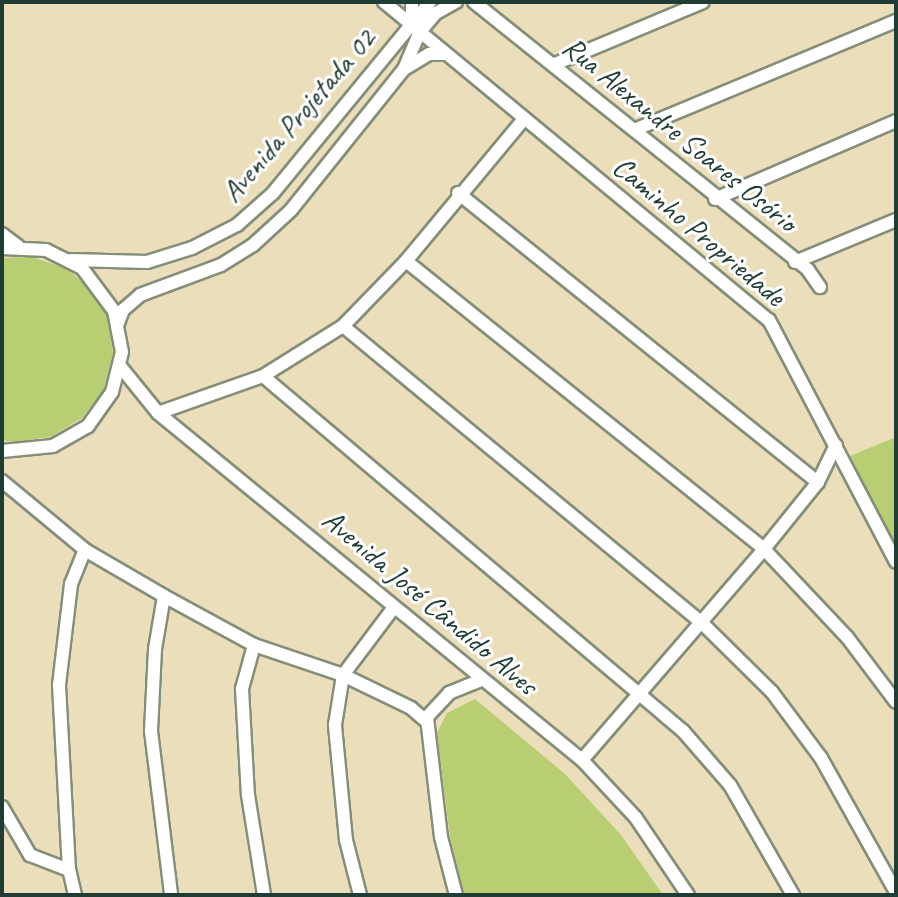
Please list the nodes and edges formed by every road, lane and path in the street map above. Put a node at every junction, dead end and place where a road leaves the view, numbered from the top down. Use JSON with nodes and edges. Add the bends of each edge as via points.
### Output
{"nodes":[{"id":1,"x":384,"y":2,"type":"edge"},
{"id":2,"x":412,"y":2,"type":"edge"},
{"id":3,"x":429,"y":2,"type":"edge"},
{"id":4,"x":456,"y":2,"type":"edge"},
{"id":5,"x":474,"y":2,"type":"edge"},
{"id":6,"x":492,"y":2,"type":"edge"},
{"id":7,"x":704,"y":2,"type":"edge"},
{"id":8,"x":896,"y":21,"type":"edge"},
{"id":9,"x":503,"y":23,"type":"junction"},
{"id":10,"x":415,"y":29,"type":"junction"},
{"id":11,"x":444,"y":54,"type":"junction"},
{"id":12,"x":555,"y":65,"type":"junction"},
{"id":13,"x":404,"y":69,"type":"junction"},
{"id":14,"x":524,"y":119,"type":"junction"},
{"id":15,"x":896,"y":121,"type":"edge"},
{"id":16,"x":634,"y":130,"type":"junction"},
{"id":17,"x":458,"y":193,"type":"junction"},
{"id":18,"x":715,"y":198,"type":"junction"},
{"id":19,"x":896,"y":220,"type":"edge"},
{"id":20,"x":2,"y":234,"type":"edge"},
{"id":21,"x":18,"y":246,"type":"junction"},
{"id":22,"x":2,"y":248,"type":"edge"},
{"id":23,"x":71,"y":260,"type":"junction"},
{"id":24,"x":407,"y":261,"type":"junction"},
{"id":25,"x":795,"y":262,"type":"junction"},
{"id":26,"x":820,"y":287,"type":"dead end"},
{"id":27,"x":118,"y":324,"type":"junction"},
{"id":28,"x":343,"y":326,"type":"junction"},
{"id":29,"x":120,"y":366,"type":"junction"},
{"id":30,"x":263,"y":376,"type":"junction"},
{"id":31,"x":158,"y":413,"type":"junction"},
{"id":32,"x":836,"y":445,"type":"junction"},
{"id":33,"x":2,"y":451,"type":"edge"},
{"id":34,"x":2,"y":481,"type":"edge"},
{"id":35,"x":818,"y":482,"type":"junction"},
{"id":36,"x":764,"y":549,"type":"junction"},
{"id":37,"x":85,"y":550,"type":"junction"},
{"id":38,"x":896,"y":562,"type":"edge"},
{"id":39,"x":163,"y":596,"type":"junction"},
{"id":40,"x":394,"y":607,"type":"junction"},
{"id":41,"x":700,"y":621,"type":"junction"},
{"id":42,"x":254,"y":645,"type":"junction"},
{"id":43,"x":343,"y":675,"type":"junction"},
{"id":44,"x":481,"y":681,"type":"junction"},
{"id":45,"x":641,"y":692,"type":"junction"},
{"id":46,"x":895,"y":699,"type":"edge"},
{"id":47,"x":427,"y":722,"type":"junction"},
{"id":48,"x":583,"y":760,"type":"junction"},
{"id":49,"x":2,"y":807,"type":"edge"},
{"id":50,"x":69,"y":870,"type":"junction"},
{"id":51,"x":896,"y":892,"type":"edge"},
{"id":52,"x":75,"y":895,"type":"edge"},
{"id":53,"x":172,"y":895,"type":"edge"},
{"id":54,"x":264,"y":895,"type":"edge"},
{"id":55,"x":360,"y":895,"type":"edge"},
{"id":56,"x":456,"y":895,"type":"edge"},
{"id":57,"x":688,"y":895,"type":"edge"},
{"id":58,"x":793,"y":895,"type":"edge"}],
"edges":[{"from":1,"to":10,"type":"street","name":"Caminho Propriedade"},
{"from":2,"to":10,"type":"street"},
{"from":3,"to":10,"type":"street","name":"Avenida Projetada 02"},
{"from":4,"to":10,"type":"street","name":"Avenida Projetada 02"},
{"from":5,"to":9,"type":"street","name":"Rua Alexandre Soares Osório"},
{"from":6,"to":9,"type":"street","name":"Rua Alexandre Soares Osório"},
{"from":7,"to":12,"type":"street"},
{"from":8,"to":16,"type":"street"},
{"from":9,"to":12,"type":"street","name":"Rua Alexandre Soares Osório"},
{"from":10,"to":11,"type":"street","name":"Caminho Propriedade"},
{"from":10,"to":13,"type":"street","name":"Avenida Projetada 02"},
{"from":10,"to":23,"type":"street","name":"Avenida Projetada 02","via":[[273,192],[237,225],[192,248],[147,262]]},
{"from":11,"to":13,"type":"street","name":"Avenida Projetada 02","via":[[429,54]]},
{"from":11,"to":14,"type":"street","name":"Caminho Propriedade"},
{"from":12,"to":16,"type":"street","name":"Rua Alexandre Soares Osório"},
{"from":13,"to":27,"type":"street","name":"Avenida Projetada 02","via":[[333,162],[253,245],[221,265],[140,295],[123,310]]},
{"from":14,"to":17,"type":"street"},
{"from":14,"to":32,"type":"street","name":"Caminho Propriedade","via":[[769,320]]},
{"from":15,"to":18,"type":"street"},
{"from":16,"to":18,"type":"street","name":"Rua Alexandre Soares Osório"},
{"from":17,"to":24,"type":"street"},
{"from":17,"to":35,"type":"street"},
{"from":18,"to":25,"type":"street","name":"Rua Alexandre Soares Osório"},
{"from":19,"to":25,"type":"street"},
{"from":20,"to":21,"type":"street"},
{"from":21,"to":22,"type":"street"},
{"from":21,"to":23,"type":"street"},
{"from":23,"to":27,"type":"street","via":[[101,287]]},
{"from":24,"to":28,"type":"street"},
{"from":24,"to":36,"type":"street"},
{"from":25,"to":26,"type":"street","name":"Rua Alexandre Soares Osório","via":[[808,270]]},
{"from":27,"to":29,"type":"street"},
{"from":28,"to":30,"type":"street"},
{"from":28,"to":41,"type":"street"},
{"from":29,"to":31,"type":"street","name":"Avenida José Cândido Alves"},
{"from":29,"to":33,"type":"street","via":[[106,404],[78,434],[40,450]]},
{"from":30,"to":31,"type":"street"},
{"from":30,"to":45,"type":"street"},
{"from":31,"to":40,"type":"street","name":"Avenida José Cândido Alves"},
{"from":32,"to":35,"type":"street"},
{"from":32,"to":38,"type":"street","name":"Caminho Propriedade"},
{"from":34,"to":37,"type":"street"},
{"from":35,"to":36,"type":"street"},
{"from":36,"to":41,"type":"street"},
{"from":36,"to":46,"type":"street","via":[[847,638]]},
{"from":37,"to":39,"type":"street"},
{"from":37,"to":50,"type":"street","via":[[71,584],[59,685]]},
{"from":39,"to":42,"type":"street"},
{"from":39,"to":53,"type":"street","via":[[151,731]]},
{"from":40,"to":43,"type":"street"},
{"from":40,"to":44,"type":"street","name":"Avenida José Cândido Alves"},
{"from":41,"to":45,"type":"street"},
{"from":41,"to":51,"type":"street","via":[[772,692],[821,758]]},
{"from":42,"to":43,"type":"street"},
{"from":42,"to":54,"type":"street","via":[[242,689],[248,795]]},
{"from":43,"to":47,"type":"street","via":[[411,708]]},
{"from":43,"to":55,"type":"street","via":[[335,725],[339,784]]},
{"from":44,"to":47,"type":"street","via":[[449,693],[436,704]]},
{"from":44,"to":48,"type":"street","name":"Avenida José Cândido Alves"},
{"from":45,"to":48,"type":"street"},
{"from":45,"to":58,"type":"street","via":[[730,785]]},
{"from":47,"to":56,"type":"street","via":[[441,837]]},
{"from":48,"to":57,"type":"street","name":"Avenida José Cândido Alves","via":[[636,818]]},
{"from":49,"to":50,"type":"street","via":[[30,855]]},
{"from":50,"to":52,"type":"street"}]}
